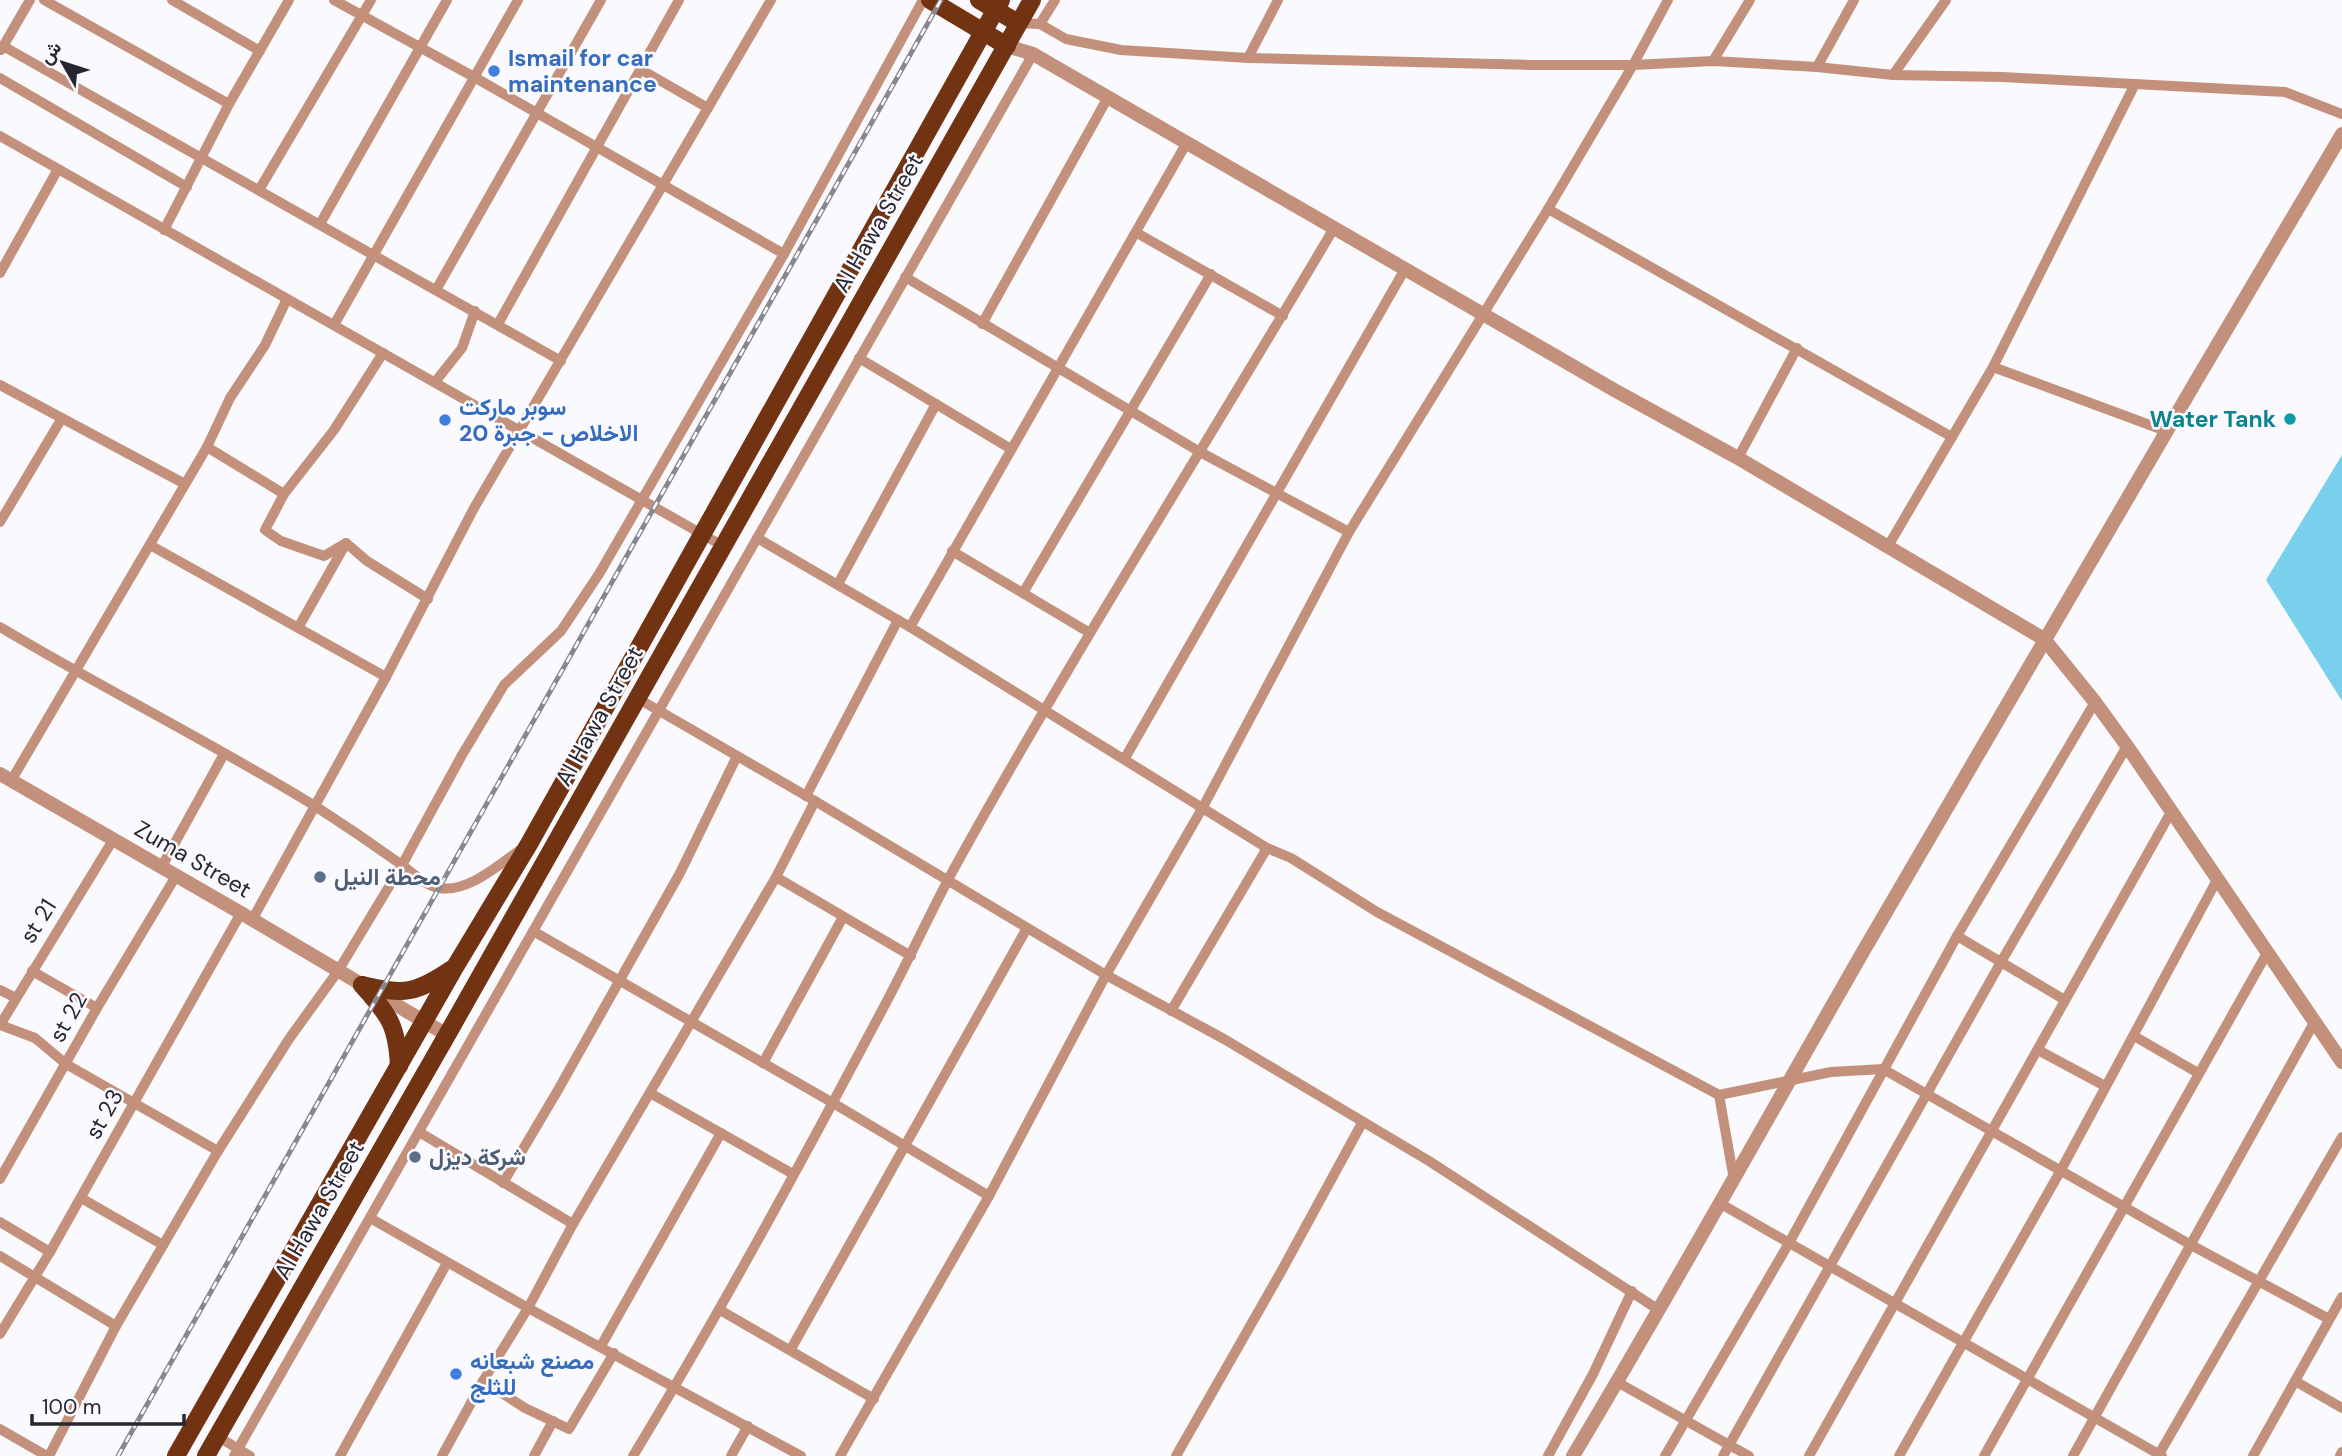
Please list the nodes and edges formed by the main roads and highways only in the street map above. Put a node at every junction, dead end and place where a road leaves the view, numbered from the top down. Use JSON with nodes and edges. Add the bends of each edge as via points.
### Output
{"nodes":[{"id":1,"x":930,"y":0,"type":"edge"},
{"id":2,"x":979,"y":0,"type":"edge"},
{"id":3,"x":1032,"y":0,"type":"edge"},
{"id":4,"x":999,"y":4,"type":"edge"},
{"id":5,"x":1018,"y":23,"type":"junction"},
{"id":6,"x":984,"y":32,"type":"junction"},
{"id":7,"x":1007,"y":46,"type":"junction"},
{"id":8,"x":455,"y":967,"type":"junction"},
{"id":9,"x":400,"y":1066,"type":"junction"},
{"id":10,"x":176,"y":1456,"type":"edge"},
{"id":11,"x":206,"y":1456,"type":"edge"}],
"edges":[{"from":1,"to":6,"type":"highway"},
{"from":2,"to":4,"type":"highway"},
{"from":3,"to":5,"type":"highway","name":"Al Hawa Street"},
{"from":4,"to":5,"type":"highway"},
{"from":4,"to":6,"type":"highway","name":"Al Hawa Street"},
{"from":5,"to":7,"type":"highway","name":"Al Hawa Street"},
{"from":6,"to":7,"type":"highway"},
{"from":6,"to":8,"type":"highway","name":"Al Hawa Street","via":[[529,844]]},
{"from":7,"to":11,"type":"highway","name":"Al Hawa Street"},
{"from":8,"to":9,"type":"highway","name":"Al Hawa Street"},
{"from":8,"to":9,"type":"highway","via":[[431,984],[410,991],[362,985],[393,1026]]},
{"from":9,"to":10,"type":"highway","name":"Al Hawa Street"}]}
